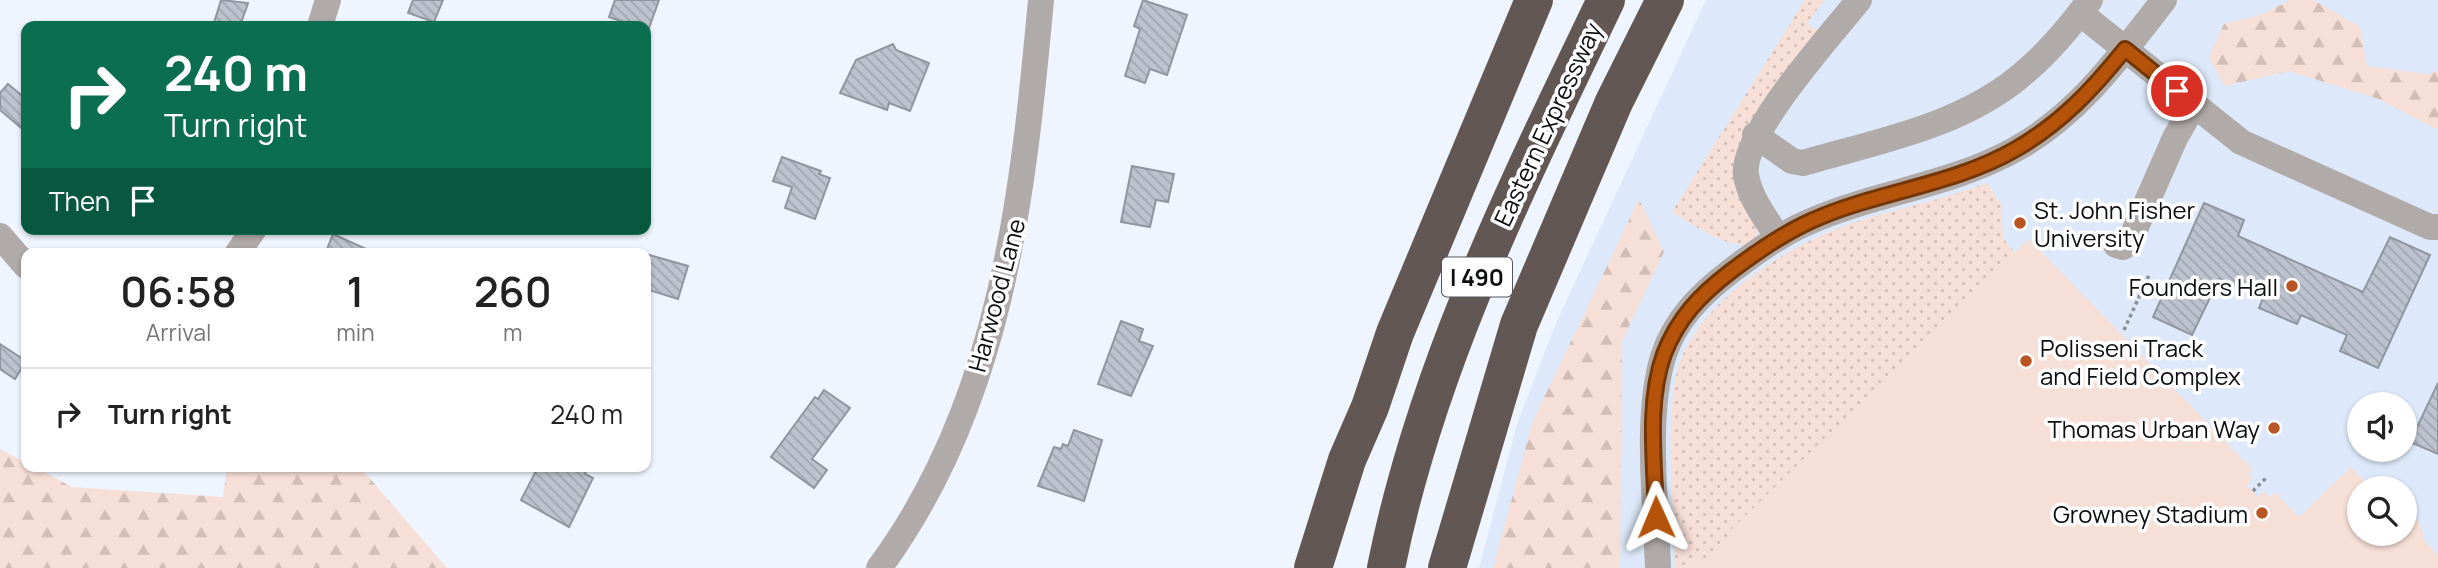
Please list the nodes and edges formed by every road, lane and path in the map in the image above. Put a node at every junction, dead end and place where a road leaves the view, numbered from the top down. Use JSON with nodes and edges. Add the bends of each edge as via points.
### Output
{"nodes":[{"id":1,"x":328,"y":0,"type":"edge"},
{"id":2,"x":1041,"y":0,"type":"edge"},
{"id":3,"x":1534,"y":0,"type":"edge"},
{"id":4,"x":1606,"y":0,"type":"edge"},
{"id":5,"x":1665,"y":0,"type":"edge"},
{"id":6,"x":1859,"y":0,"type":"edge"},
{"id":7,"x":2164,"y":0,"type":"edge"},
{"id":8,"x":2085,"y":6,"type":"edge"},
{"id":9,"x":322,"y":21,"type":"edge"},
{"id":10,"x":2125,"y":49,"type":"junction"},
{"id":11,"x":2194,"y":104,"type":"junction"},
{"id":12,"x":1755,"y":135,"type":"junction"},
{"id":13,"x":2438,"y":227,"type":"edge"},
{"id":14,"x":0,"y":236,"type":"edge"},
{"id":15,"x":1778,"y":238,"type":"junction"},
{"id":16,"x":2116,"y":245,"type":"dead end"},
{"id":17,"x":21,"y":260,"type":"edge"},
{"id":18,"x":2150,"y":273,"type":"dead end"},
{"id":19,"x":2124,"y":330,"type":"dead end"},
{"id":20,"x":1370,"y":407,"type":"junction"},
{"id":21,"x":2267,"y":477,"type":"dead end"},
{"id":22,"x":2252,"y":491,"type":"dead end"},
{"id":23,"x":879,"y":568,"type":"edge"},
{"id":24,"x":1313,"y":568,"type":"edge"},
{"id":25,"x":1336,"y":568,"type":"edge"},
{"id":26,"x":1386,"y":568,"type":"edge"},
{"id":27,"x":1447,"y":568,"type":"edge"},
{"id":28,"x":1658,"y":568,"type":"edge"}],
"edges":[{"from":1,"to":9,"type":"street"},
{"from":2,"to":23,"type":"street","name":"Harwood Lane","via":[[1018,211],[989,335],[946,454]]},
{"from":3,"to":20,"type":"highway","via":[[1425,256]]},
{"from":4,"to":26,"type":"highway","name":"Eastern Expressway","number":"I 490","via":[[1508,204],[1460,318],[1423,422]]},
{"from":5,"to":27,"type":"highway","number":"I 490","via":[[1614,102],[1519,325]]},
{"from":6,"to":12,"type":"street"},
{"from":7,"to":10,"type":"street"},
{"from":8,"to":10,"type":"street"},
{"from":8,"to":12,"type":"street","via":[[2024,74],[1940,122],[1803,163],[1792,161]]},
{"from":10,"to":11,"type":"street"},
{"from":10,"to":15,"type":"street","via":[[2074,107],[2015,150],[1961,175],[1821,217]]},
{"from":11,"to":13,"type":"street","via":[[2241,142]]},
{"from":11,"to":16,"type":"street","via":[[2129,243]]},
{"from":12,"to":15,"type":"street","via":[[1746,174],[1753,197]]},
{"from":14,"to":17,"type":"street"},
{"from":15,"to":28,"type":"street","via":[[1700,295],[1664,354],[1654,416]]},
{"from":18,"to":19,"type":"path"},
{"from":20,"to":24,"type":"highway","via":[[1347,460]]},
{"from":20,"to":25,"type":"highway"},
{"from":21,"to":22,"type":"path"}]}
